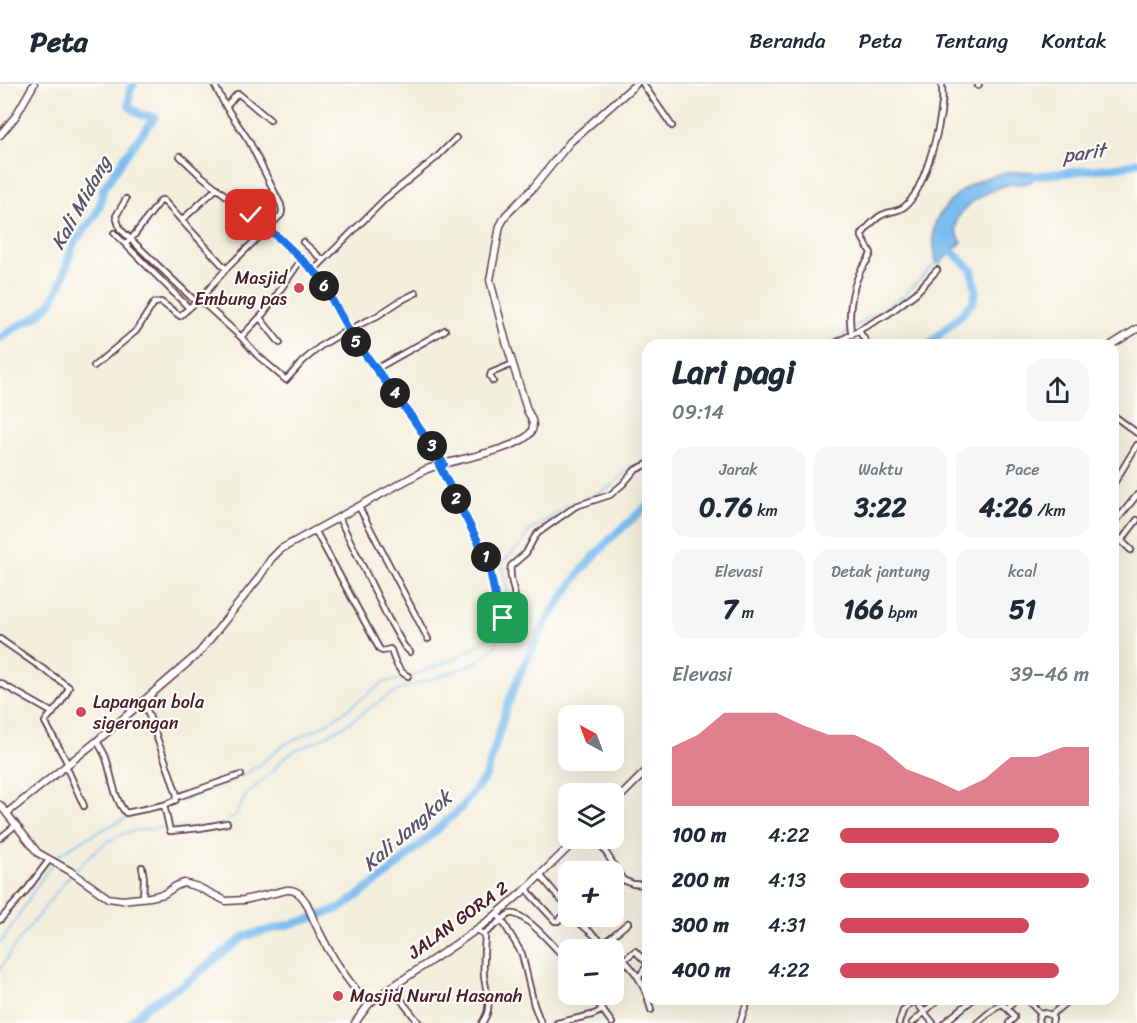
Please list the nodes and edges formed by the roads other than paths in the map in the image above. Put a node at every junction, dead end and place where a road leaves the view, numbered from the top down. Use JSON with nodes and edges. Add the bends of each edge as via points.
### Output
{"nodes":[{"id":1,"x":34,"y":84,"type":"edge"},
{"id":2,"x":214,"y":84,"type":"edge"},
{"id":3,"x":636,"y":84,"type":"edge"},
{"id":4,"x":643,"y":84,"type":"edge"},
{"id":5,"x":942,"y":84,"type":"edge"},
{"id":6,"x":226,"y":107,"type":"junction"},
{"id":7,"x":270,"y":120,"type":"dead end"},
{"id":8,"x":672,"y":126,"type":"dead end"},
{"id":9,"x":0,"y":135,"type":"edge"},
{"id":10,"x":456,"y":138,"type":"dead end"},
{"id":11,"x":180,"y":156,"type":"dead end"},
{"id":12,"x":217,"y":188,"type":"junction"},
{"id":13,"x":126,"y":199,"type":"dead end"},
{"id":14,"x":182,"y":220,"type":"junction"},
{"id":15,"x":267,"y":228,"type":"junction"},
{"id":16,"x":114,"y":233,"type":"dead end"},
{"id":17,"x":131,"y":239,"type":"junction"},
{"id":18,"x":303,"y":242,"type":"dead end"},
{"id":19,"x":125,"y":244,"type":"junction"},
{"id":20,"x":301,"y":260,"type":"junction"},
{"id":21,"x":323,"y":260,"type":"junction"},
{"id":22,"x":226,"y":269,"type":"junction"},
{"id":23,"x":314,"y":270,"type":"junction"},
{"id":24,"x":937,"y":270,"type":"dead end"},
{"id":25,"x":416,"y":293,"type":"dead end"},
{"id":26,"x":198,"y":301,"type":"junction"},
{"id":27,"x":189,"y":308,"type":"junction"},
{"id":28,"x":260,"y":318,"type":"junction"},
{"id":29,"x":1137,"y":328,"type":"edge"},
{"id":30,"x":348,"y":330,"type":"junction"},
{"id":31,"x":445,"y":330,"type":"dead end"},
{"id":32,"x":859,"y":331,"type":"junction"},
{"id":33,"x":852,"y":334,"type":"junction"},
{"id":34,"x":241,"y":337,"type":"junction"},
{"id":35,"x":843,"y":339,"type":"edge"},
{"id":36,"x":864,"y":339,"type":"edge"},
{"id":37,"x":1119,"y":340,"type":"edge"},
{"id":38,"x":280,"y":343,"type":"dead end"},
{"id":39,"x":513,"y":364,"type":"junction"},
{"id":40,"x":94,"y":366,"type":"dead end"},
{"id":41,"x":376,"y":369,"type":"junction"},
{"id":42,"x":493,"y":381,"type":"dead end"},
{"id":43,"x":1119,"y":420,"type":"edge"},
{"id":44,"x":1137,"y":433,"type":"edge"},
{"id":45,"x":1137,"y":445,"type":"edge"},
{"id":46,"x":441,"y":464,"type":"junction"},
{"id":47,"x":642,"y":467,"type":"edge"},
{"id":48,"x":1119,"y":475,"type":"edge"},
{"id":49,"x":1137,"y":495,"type":"edge"},
{"id":50,"x":359,"y":507,"type":"junction"},
{"id":51,"x":339,"y":518,"type":"junction"},
{"id":52,"x":1119,"y":518,"type":"edge"},
{"id":53,"x":1137,"y":520,"type":"edge"},
{"id":54,"x":315,"y":530,"type":"junction"},
{"id":55,"x":1121,"y":541,"type":"joint"},
{"id":56,"x":1131,"y":549,"type":"dead end"},
{"id":57,"x":509,"y":625,"type":"junction"},
{"id":58,"x":499,"y":635,"type":"dead end"},
{"id":59,"x":0,"y":639,"type":"edge"},
{"id":60,"x":428,"y":639,"type":"dead end"},
{"id":61,"x":410,"y":652,"type":"dead end"},
{"id":62,"x":408,"y":676,"type":"dead end"},
{"id":63,"x":0,"y":683,"type":"edge"},
{"id":64,"x":142,"y":702,"type":"junction"},
{"id":65,"x":53,"y":713,"type":"junction"},
{"id":66,"x":97,"y":741,"type":"junction"},
{"id":67,"x":67,"y":765,"type":"junction"},
{"id":68,"x":241,"y":775,"type":"dead end"},
{"id":69,"x":642,"y":775,"type":"edge"},
{"id":70,"x":624,"y":793,"type":"edge"},
{"id":71,"x":177,"y":797,"type":"junction"},
{"id":72,"x":0,"y":805,"type":"edge"},
{"id":73,"x":84,"y":806,"type":"dead end"},
{"id":74,"x":164,"y":806,"type":"junction"},
{"id":75,"x":7,"y":813,"type":"junction"},
{"id":76,"x":227,"y":823,"type":"dead end"},
{"id":77,"x":16,"y":825,"type":"junction"},
{"id":78,"x":0,"y":838,"type":"edge"},
{"id":79,"x":566,"y":849,"type":"edge"},
{"id":80,"x":604,"y":849,"type":"edge"},
{"id":81,"x":52,"y":861,"type":"junction"},
{"id":82,"x":142,"y":867,"type":"dead end"},
{"id":83,"x":540,"y":874,"type":"junction"},
{"id":84,"x":642,"y":885,"type":"edge"},
{"id":85,"x":527,"y":888,"type":"junction"},
{"id":86,"x":558,"y":896,"type":"edge"},
{"id":87,"x":143,"y":897,"type":"junction"},
{"id":88,"x":497,"y":914,"type":"junction"},
{"id":89,"x":0,"y":920,"type":"edge"},
{"id":90,"x":502,"y":920,"type":"junction"},
{"id":91,"x":558,"y":921,"type":"edge"},
{"id":92,"x":628,"y":923,"type":"dead end"},
{"id":93,"x":585,"y":927,"type":"edge"},
{"id":94,"x":477,"y":929,"type":"junction"},
{"id":95,"x":484,"y":934,"type":"junction"},
{"id":96,"x":599,"y":939,"type":"edge"},
{"id":97,"x":609,"y":939,"type":"edge"},
{"id":98,"x":558,"y":951,"type":"edge"},
{"id":99,"x":642,"y":958,"type":"edge"},
{"id":100,"x":625,"y":959,"type":"joint"},
{"id":101,"x":642,"y":973,"type":"edge"},
{"id":102,"x":639,"y":977,"type":"junction"},
{"id":103,"x":642,"y":984,"type":"edge"},
{"id":104,"x":393,"y":986,"type":"junction"},
{"id":105,"x":369,"y":1004,"type":"junction"},
{"id":106,"x":599,"y":1005,"type":"edge"},
{"id":107,"x":650,"y":1005,"type":"edge"},
{"id":108,"x":746,"y":1005,"type":"edge"},
{"id":109,"x":908,"y":1005,"type":"edge"},
{"id":110,"x":918,"y":1005,"type":"edge"},
{"id":111,"x":932,"y":1005,"type":"edge"},
{"id":112,"x":965,"y":1005,"type":"edge"},
{"id":113,"x":999,"y":1005,"type":"edge"},
{"id":114,"x":1004,"y":1005,"type":"edge"},
{"id":115,"x":1011,"y":1005,"type":"edge"},
{"id":116,"x":1032,"y":1005,"type":"edge"},
{"id":117,"x":1063,"y":1005,"type":"edge"},
{"id":118,"x":1008,"y":1008,"type":"junction"},
{"id":119,"x":603,"y":1010,"type":"junction"},
{"id":120,"x":651,"y":1010,"type":"dead end"},
{"id":121,"x":924,"y":1012,"type":"junction"},
{"id":122,"x":1041,"y":1014,"type":"junction"},
{"id":123,"x":1051,"y":1015,"type":"junction"},
{"id":124,"x":355,"y":1023,"type":"edge"},
{"id":125,"x":419,"y":1023,"type":"edge"},
{"id":126,"x":482,"y":1023,"type":"edge"},
{"id":127,"x":541,"y":1023,"type":"edge"},
{"id":128,"x":557,"y":1023,"type":"edge"},
{"id":129,"x":612,"y":1023,"type":"edge"},
{"id":130,"x":740,"y":1023,"type":"edge"},
{"id":131,"x":899,"y":1023,"type":"edge"},
{"id":132,"x":912,"y":1023,"type":"edge"},
{"id":133,"x":933,"y":1023,"type":"edge"},
{"id":134,"x":944,"y":1023,"type":"edge"},
{"id":135,"x":977,"y":1023,"type":"edge"},
{"id":136,"x":1009,"y":1023,"type":"edge"},
{"id":137,"x":1039,"y":1023,"type":"edge"},
{"id":138,"x":1052,"y":1023,"type":"edge"}],
"edges":[{"from":1,"to":9,"type":"street"},
{"from":2,"to":6,"type":"street"},
{"from":3,"to":39,"type":"street","via":[[570,142],[501,222],[490,280]]},
{"from":4,"to":8,"type":"street"},
{"from":5,"to":33,"type":"street","via":[[939,121],[921,183],[904,207],[881,216],[862,232],[871,253],[856,284],[849,315]]},
{"from":6,"to":7,"type":"street","via":[[239,93]]},
{"from":6,"to":15,"type":"street","via":[[244,132],[282,208],[281,215]]},
{"from":10,"to":21,"type":"street","via":[[386,198]]},
{"from":11,"to":12,"type":"street"},
{"from":12,"to":14,"type":"street"},
{"from":12,"to":15,"type":"street"},
{"from":13,"to":17,"type":"street","via":[[116,218],[120,229]]},
{"from":14,"to":17,"type":"street","via":[[162,200]]},
{"from":14,"to":22,"type":"street"},
{"from":15,"to":20,"type":"street"},
{"from":15,"to":22,"type":"street"},
{"from":16,"to":19,"type":"street"},
{"from":17,"to":19,"type":"street"},
{"from":17,"to":26,"type":"street"},
{"from":18,"to":21,"type":"street"},
{"from":19,"to":27,"type":"street"},
{"from":20,"to":23,"type":"street"},
{"from":20,"to":28,"type":"street"},
{"from":21,"to":23,"type":"street"},
{"from":22,"to":26,"type":"street"},
{"from":23,"to":30,"type":"street"},
{"from":24,"to":32,"type":"street","via":[[913,295]]},
{"from":25,"to":30,"type":"street"},
{"from":26,"to":27,"type":"street"},
{"from":26,"to":34,"type":"street"},
{"from":27,"to":40,"type":"street","via":[[179,316],[156,301],[136,331]]},
{"from":28,"to":34,"type":"street"},
{"from":28,"to":38,"type":"street"},
{"from":29,"to":37,"type":"street"},
{"from":30,"to":34,"type":"street","via":[[322,345],[286,380]]},
{"from":30,"to":41,"type":"street"},
{"from":31,"to":41,"type":"street"},
{"from":32,"to":33,"type":"street"},
{"from":32,"to":36,"type":"street"},
{"from":33,"to":35,"type":"street"},
{"from":39,"to":42,"type":"street","via":[[491,373]]},
{"from":39,"to":46,"type":"street","via":[[532,420],[531,432],[502,448]]},
{"from":41,"to":46,"type":"street"},
{"from":43,"to":44,"type":"street"},
{"from":45,"to":48,"type":"street"},
{"from":46,"to":50,"type":"street"},
{"from":46,"to":57,"type":"street","via":[[488,561],[498,610]]},
{"from":47,"to":57,"type":"street","via":[[610,495],[576,506],[535,536],[526,553],[511,567],[515,603]]},
{"from":49,"to":52,"type":"street"},
{"from":50,"to":51,"type":"street"},
{"from":50,"to":60,"type":"street"},
{"from":51,"to":54,"type":"street"},
{"from":51,"to":61,"type":"street","via":[[388,618]]},
{"from":53,"to":55,"type":"street"},
{"from":54,"to":62,"type":"street","via":[[380,650],[390,649],[394,661]]},
{"from":54,"to":64,"type":"street","via":[[274,555],[204,648]]},
{"from":55,"to":56,"type":"street"},
{"from":57,"to":58,"type":"street"},
{"from":59,"to":65,"type":"street","via":[[69,687]]},
{"from":63,"to":65,"type":"street"},
{"from":64,"to":66,"type":"street"},
{"from":64,"to":71,"type":"street"},
{"from":65,"to":67,"type":"street","via":[[45,723]]},
{"from":66,"to":67,"type":"street"},
{"from":66,"to":74,"type":"street","via":[[126,813]]},
{"from":67,"to":73,"type":"street"},
{"from":67,"to":75,"type":"street"},
{"from":68,"to":71,"type":"street"},
{"from":69,"to":70,"type":"street"},
{"from":71,"to":74,"type":"street"},
{"from":72,"to":75,"type":"street"},
{"from":74,"to":76,"type":"street","via":[[169,829]]},
{"from":75,"to":77,"type":"street"},
{"from":77,"to":78,"type":"street"},
{"from":77,"to":81,"type":"street","via":[[37,851]]},
{"from":79,"to":83,"type":"street","name":"JALAN GORA 2"},
{"from":80,"to":84,"type":"street","via":[[623,880]]},
{"from":81,"to":87,"type":"street","via":[[108,898]]},
{"from":81,"to":89,"type":"street"},
{"from":82,"to":87,"type":"street"},
{"from":83,"to":85,"type":"street","name":"JALAN GORA 2"},
{"from":83,"to":86,"type":"street"},
{"from":85,"to":88,"type":"street","name":"JALAN GORA 2"},
{"from":85,"to":91,"type":"street"},
{"from":87,"to":105,"type":"street","via":[[164,894],[184,883],[226,901],[297,892],[309,908],[327,948]]},
{"from":88,"to":90,"type":"street"},
{"from":88,"to":94,"type":"street","name":"JALAN GORA 2"},
{"from":90,"to":95,"type":"street"},
{"from":90,"to":98,"type":"street","via":[[510,914],[528,920]]},
{"from":90,"to":127,"type":"street","via":[[523,958]]},
{"from":92,"to":97,"type":"street"},
{"from":93,"to":96,"type":"street"},
{"from":94,"to":95,"type":"street"},
{"from":94,"to":104,"type":"street","name":"JALAN GORA 2"},
{"from":95,"to":126,"type":"street","via":[[489,1007]]},
{"from":99,"to":100,"type":"street","via":[[635,951]]},
{"from":100,"to":102,"type":"street"},
{"from":101,"to":102,"type":"street"},
{"from":102,"to":103,"type":"street"},
{"from":104,"to":105,"type":"street","name":"JALAN GORA 2"},
{"from":104,"to":125,"type":"street"},
{"from":105,"to":124,"type":"street","name":"JALAN GORA 2"},
{"from":106,"to":119,"type":"street"},
{"from":107,"to":120,"type":"street"},
{"from":108,"to":130,"type":"street"},
{"from":109,"to":131,"type":"street"},
{"from":110,"to":121,"type":"street"},
{"from":111,"to":121,"type":"street"},
{"from":112,"to":134,"type":"street"},
{"from":113,"to":135,"type":"street"},
{"from":114,"to":118,"type":"street"},
{"from":115,"to":118,"type":"street"},
{"from":116,"to":122,"type":"street"},
{"from":117,"to":123,"type":"street"},
{"from":118,"to":136,"type":"street","via":[[1014,1018]]},
{"from":119,"to":128,"type":"street"},
{"from":119,"to":129,"type":"street"},
{"from":121,"to":132,"type":"street"},
{"from":121,"to":133,"type":"street"},
{"from":122,"to":123,"type":"street"},
{"from":122,"to":137,"type":"street"},
{"from":123,"to":138,"type":"street"}]}
